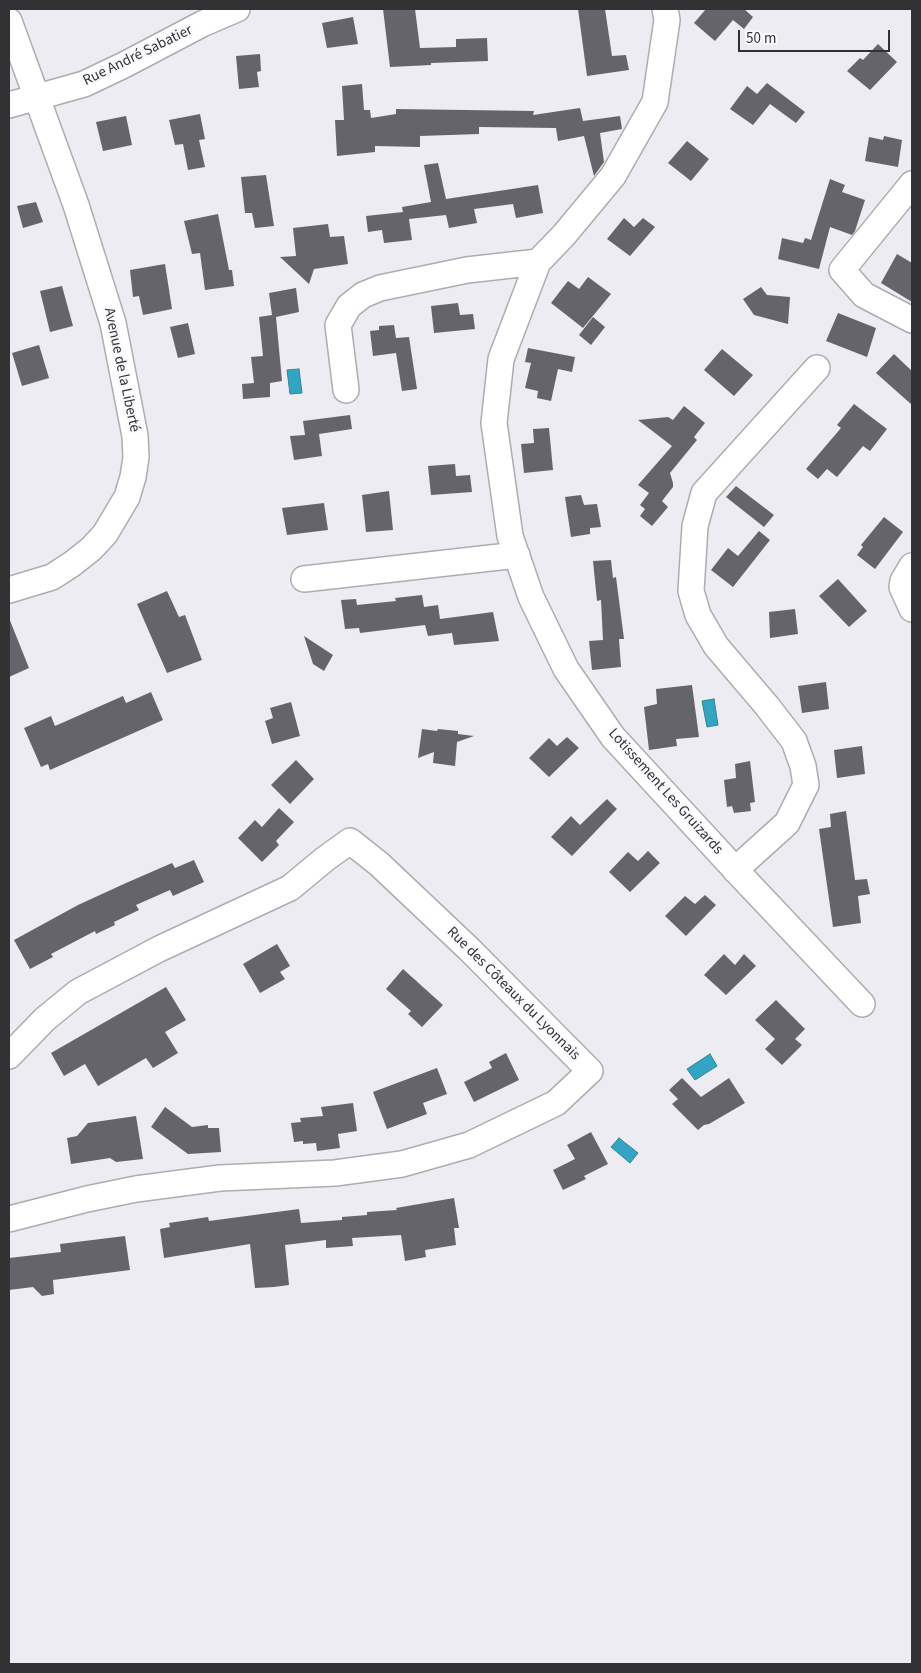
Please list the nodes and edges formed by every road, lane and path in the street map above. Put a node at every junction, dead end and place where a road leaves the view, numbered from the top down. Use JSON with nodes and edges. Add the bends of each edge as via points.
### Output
{"nodes":[{"id":1,"x":237,"y":9,"type":"edge"},
{"id":2,"x":665,"y":9,"type":"edge"},
{"id":3,"x":9,"y":21,"type":"edge"},
{"id":4,"x":38,"y":97,"type":"junction"},
{"id":5,"x":9,"y":105,"type":"edge"},
{"id":6,"x":912,"y":184,"type":"edge"},
{"id":7,"x":538,"y":262,"type":"junction"},
{"id":8,"x":912,"y":320,"type":"edge"},
{"id":9,"x":817,"y":368,"type":"dead end"},
{"id":10,"x":346,"y":390,"type":"dead end"},
{"id":11,"x":517,"y":555,"type":"junction"},
{"id":12,"x":912,"y":566,"type":"edge"},
{"id":13,"x":304,"y":579,"type":"dead end"},
{"id":14,"x":9,"y":590,"type":"edge"},
{"id":15,"x":912,"y":609,"type":"edge"},
{"id":16,"x":735,"y":870,"type":"junction"},
{"id":17,"x":862,"y":1004,"type":"dead end"},
{"id":18,"x":9,"y":1056,"type":"edge"},
{"id":19,"x":9,"y":1218,"type":"edge"}],
"edges":[{"from":1,"to":4,"type":"street","name":"Rue André Sabatier","via":[[84,84]]},
{"from":2,"to":7,"type":"street","name":"Lotissement Les Gruizards","via":[[667,20],[656,102],[613,176]]},
{"from":3,"to":4,"type":"street","name":"Avenue de la Liberté"},
{"from":4,"to":5,"type":"street","name":"Rue André Sabatier"},
{"from":4,"to":14,"type":"street","name":"Avenue de la Liberté","via":[[113,323],[135,436],[136,457],[127,497],[105,534],[91,549],[52,577]]},
{"from":6,"to":8,"type":"street","via":[[842,270],[864,295]]},
{"from":7,"to":10,"type":"street","via":[[467,270],[380,288],[363,296],[349,306],[338,326]]},
{"from":7,"to":11,"type":"street","name":"Lotissement Les Gruizards","via":[[501,359],[494,423],[510,536]]},
{"from":9,"to":16,"type":"street","via":[[704,493],[695,526],[691,591],[698,615],[716,646],[794,741],[806,785],[787,823]]},
{"from":11,"to":13,"type":"street"},
{"from":11,"to":16,"type":"street","name":"Lotissement Les Gruizards","via":[[531,597],[566,669],[613,737]]},
{"from":12,"to":15,"type":"street","via":[[902,587]]},
{"from":16,"to":17,"type":"street","name":"Lotissement Les Gruizards"},
{"from":18,"to":19,"type":"street","name":"Rue des Côteaux du Lyonnais","via":[[78,992],[159,949],[290,888],[350,841],[470,950],[590,1071],[547,1107],[469,1145],[402,1164],[335,1173],[220,1178],[136,1188]]}]}
